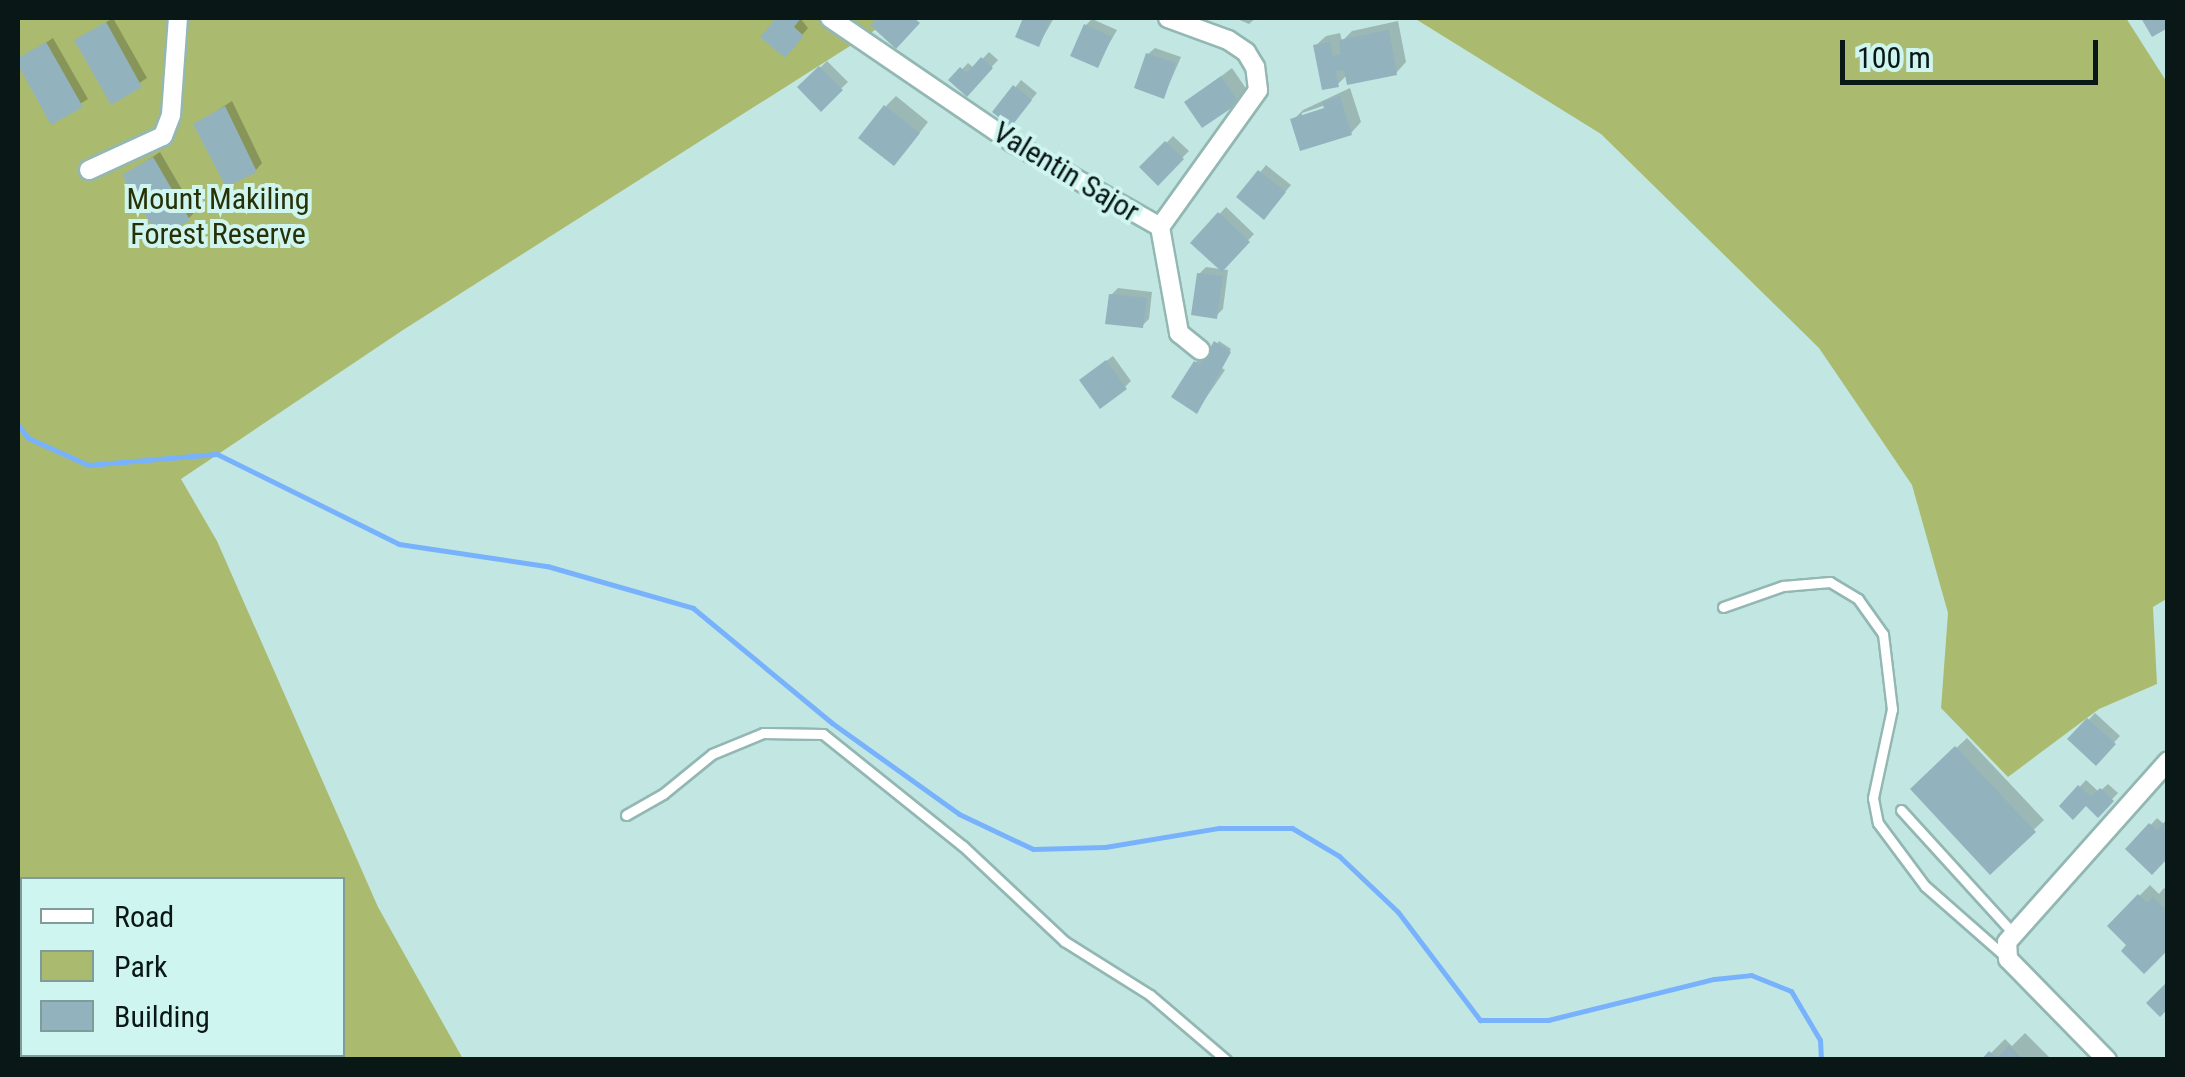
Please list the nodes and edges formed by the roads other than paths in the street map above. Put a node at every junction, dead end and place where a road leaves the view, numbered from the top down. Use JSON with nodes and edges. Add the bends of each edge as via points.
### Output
{"nodes":[{"id":1,"x":178,"y":18,"type":"edge"},
{"id":2,"x":830,"y":18,"type":"edge"},
{"id":3,"x":1168,"y":18,"type":"edge"},
{"id":4,"x":88,"y":170,"type":"dead end"},
{"id":5,"x":1160,"y":227,"type":"junction"},
{"id":6,"x":1200,"y":350,"type":"dead end"},
{"id":7,"x":1722,"y":607,"type":"dead end"},
{"id":8,"x":2168,"y":761,"type":"edge"},
{"id":9,"x":1901,"y":810,"type":"dead end"},
{"id":10,"x":626,"y":816,"type":"dead end"},
{"id":11,"x":2013,"y":932,"type":"junction"},
{"id":12,"x":2008,"y":959,"type":"junction"},
{"id":13,"x":1226,"y":1060,"type":"edge"},
{"id":14,"x":2107,"y":1060,"type":"edge"}],
"edges":[{"from":1,"to":4,"type":"street","via":[[171,115],[163,136]]},
{"from":2,"to":5,"type":"street","name":"Valentin Sajor","via":[[1013,143]]},
{"from":3,"to":5,"type":"street","name":"Valentin Sajor","via":[[1246,52],[1258,90]]},
{"from":5,"to":6,"type":"street","via":[[1178,333]]},
{"from":7,"to":12,"type":"lane","via":[[1783,586],[1830,582],[1858,598],[1883,634],[1892,709],[1874,798],[1878,823],[1925,886]]},
{"from":8,"to":11,"type":"street"},
{"from":9,"to":11,"type":"lane"},
{"from":10,"to":13,"type":"lane","via":[[712,754],[763,733],[822,734],[963,846],[1064,941],[1150,995]]},
{"from":11,"to":12,"type":"street"},
{"from":12,"to":14,"type":"street"}]}
